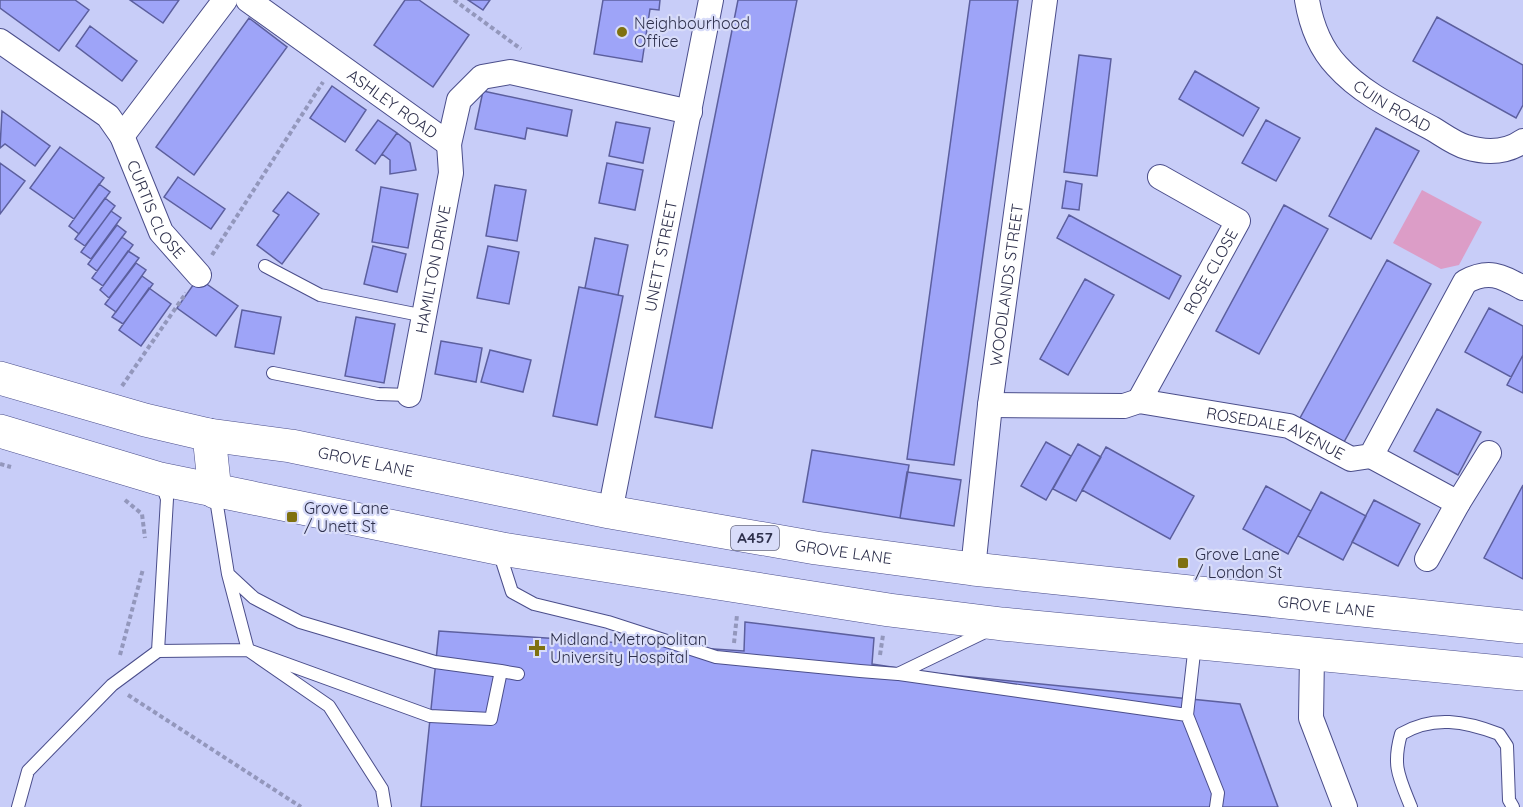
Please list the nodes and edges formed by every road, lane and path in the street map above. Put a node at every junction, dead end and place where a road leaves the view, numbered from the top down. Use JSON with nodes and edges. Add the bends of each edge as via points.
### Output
{"nodes":[{"id":1,"x":225,"y":0,"type":"edge"},
{"id":2,"x":248,"y":0,"type":"edge"},
{"id":3,"x":454,"y":0,"type":"edge"},
{"id":4,"x":711,"y":0,"type":"edge"},
{"id":5,"x":1045,"y":0,"type":"edge"},
{"id":6,"x":1307,"y":0,"type":"edge"},
{"id":7,"x":526,"y":52,"type":"dead end"},
{"id":8,"x":4,"y":53,"type":"edge"},
{"id":9,"x":334,"y":63,"type":"junction"},
{"id":10,"x":690,"y":112,"type":"junction"},
{"id":11,"x":122,"y":136,"type":"junction"},
{"id":12,"x":1523,"y":141,"type":"edge"},
{"id":13,"x":449,"y":144,"type":"junction"},
{"id":14,"x":1160,"y":177,"type":"dead end"},
{"id":15,"x":265,"y":266,"type":"dead end"},
{"id":16,"x":199,"y":275,"type":"junction"},
{"id":17,"x":1523,"y":288,"type":"edge"},
{"id":18,"x":425,"y":316,"type":"junction"},
{"id":19,"x":273,"y":373,"type":"dead end"},
{"id":20,"x":0,"y":378,"type":"edge"},
{"id":21,"x":120,"y":389,"type":"dead end"},
{"id":22,"x":409,"y":395,"type":"joint"},
{"id":23,"x":1139,"y":401,"type":"junction"},
{"id":24,"x":990,"y":405,"type":"junction"},
{"id":25,"x":0,"y":431,"type":"edge"},
{"id":26,"x":209,"y":435,"type":"junction"},
{"id":27,"x":1489,"y":453,"type":"dead end"},
{"id":28,"x":1371,"y":456,"type":"junction"},
{"id":29,"x":102,"y":461,"type":"junction"},
{"id":30,"x":160,"y":479,"type":"junction"},
{"id":31,"x":215,"y":492,"type":"junction"},
{"id":32,"x":1458,"y":502,"type":"junction"},
{"id":33,"x":610,"y":512,"type":"junction"},
{"id":34,"x":145,"y":547,"type":"dead end"},
{"id":35,"x":502,"y":549,"type":"junction"},
{"id":36,"x":1427,"y":559,"type":"dead end"},
{"id":37,"x":143,"y":568,"type":"dead end"},
{"id":38,"x":973,"y":569,"type":"junction"},
{"id":39,"x":228,"y":574,"type":"junction"},
{"id":40,"x":738,"y":609,"type":"dead end"},
{"id":41,"x":1002,"y":624,"type":"junction"},
{"id":42,"x":1523,"y":627,"type":"edge"},
{"id":43,"x":884,"y":633,"type":"dead end"},
{"id":44,"x":1195,"y":644,"type":"junction"},
{"id":45,"x":248,"y":650,"type":"junction"},
{"id":46,"x":158,"y":651,"type":"junction"},
{"id":47,"x":1312,"y":655,"type":"junction"},
{"id":48,"x":733,"y":659,"type":"junction"},
{"id":49,"x":501,"y":671,"type":"junction"},
{"id":50,"x":876,"y":671,"type":"junction"},
{"id":51,"x":518,"y":674,"type":"dead end"},
{"id":52,"x":898,"y":674,"type":"junction"},
{"id":53,"x":1523,"y":674,"type":"edge"},
{"id":54,"x":112,"y":685,"type":"junction"},
{"id":55,"x":1187,"y":716,"type":"junction"},
{"id":56,"x":18,"y":807,"type":"edge"},
{"id":57,"x":301,"y":807,"type":"edge"},
{"id":58,"x":385,"y":807,"type":"edge"},
{"id":59,"x":1216,"y":807,"type":"edge"},
{"id":60,"x":1345,"y":807,"type":"edge"},
{"id":61,"x":1411,"y":807,"type":"edge"},
{"id":62,"x":1513,"y":807,"type":"edge"}],
"edges":[{"from":1,"to":11,"type":"street"},
{"from":2,"to":9,"type":"street","name":"ASHLEY ROAD"},
{"from":3,"to":7,"type":"path"},
{"from":4,"to":10,"type":"street","name":"UNETT STREET"},
{"from":5,"to":24,"type":"street","name":"WOODLANDS STREET"},
{"from":6,"to":12,"type":"street","name":"CUIN ROAD","via":[[1322,46],[1336,66],[1362,90],[1465,147],[1496,151],[1511,149]]},
{"from":8,"to":11,"type":"street","name":"CURTIS CLOSE","via":[[108,116]]},
{"from":9,"to":13,"type":"street","name":"ASHLEY ROAD"},
{"from":9,"to":16,"type":"path"},
{"from":10,"to":13,"type":"street","name":"ASHLEY ROAD","via":[[510,72],[482,77],[459,100]]},
{"from":10,"to":33,"type":"street","name":"UNETT STREET"},
{"from":11,"to":16,"type":"street","name":"CURTIS CLOSE","via":[[161,232]]},
{"from":13,"to":18,"type":"street","name":"HAMILTON DRIVE","via":[[451,173]]},
{"from":14,"to":23,"type":"street","name":"ROSE CLOSE","via":[[1238,221]]},
{"from":15,"to":18,"type":"lane","via":[[320,295]]},
{"from":16,"to":21,"type":"path"},
{"from":17,"to":28,"type":"street","via":[[1495,274],[1465,282]]},
{"from":18,"to":22,"type":"street","name":"HAMILTON DRIVE"},
{"from":19,"to":22,"type":"lane","via":[[378,394]]},
{"from":20,"to":26,"type":"main road","name":"GROVE LANE","number":"A457"},
{"from":23,"to":24,"type":"street","name":"ROSEDALE AVENUE","via":[[1124,406]]},
{"from":23,"to":28,"type":"street","name":"ROSEDALE AVENUE","via":[[1289,426],[1351,459]]},
{"from":24,"to":38,"type":"street","name":"WOODLANDS STREET"},
{"from":25,"to":29,"type":"main road"},
{"from":26,"to":31,"type":"main road"},
{"from":26,"to":33,"type":"main road","name":"GROVE LANE","number":"A457","via":[[291,446]]},
{"from":27,"to":32,"type":"street"},
{"from":28,"to":32,"type":"street"},
{"from":29,"to":30,"type":"main road"},
{"from":29,"to":34,"type":"path","via":[[109,487],[142,514]]},
{"from":30,"to":31,"type":"main road"},
{"from":30,"to":46,"type":"lane","via":[[167,499]]},
{"from":31,"to":35,"type":"main road"},
{"from":31,"to":39,"type":"lane"},
{"from":32,"to":36,"type":"street"},
{"from":33,"to":38,"type":"main road","name":"GROVE LANE","number":"A457","via":[[816,548]]},
{"from":35,"to":41,"type":"main road"},
{"from":35,"to":48,"type":"lane","via":[[512,592],[534,604]]},
{"from":37,"to":54,"type":"path"},
{"from":38,"to":42,"type":"main road","name":"GROVE LANE","number":"A457"},
{"from":39,"to":45,"type":"lane"},
{"from":39,"to":49,"type":"lane","via":[[254,598],[300,622],[435,662]]},
{"from":40,"to":48,"type":"path"},
{"from":41,"to":44,"type":"main road"},
{"from":41,"to":52,"type":"lane"},
{"from":43,"to":50,"type":"path"},
{"from":44,"to":47,"type":"main road"},
{"from":44,"to":55,"type":"lane"},
{"from":45,"to":46,"type":"lane"},
{"from":45,"to":49,"type":"lane","via":[[430,716],[491,720]]},
{"from":45,"to":58,"type":"lane","via":[[329,706],[382,789]]},
{"from":46,"to":54,"type":"lane"},
{"from":47,"to":53,"type":"main road"},
{"from":47,"to":60,"type":"street","via":[[1311,718]]},
{"from":48,"to":50,"type":"lane"},
{"from":49,"to":51,"type":"lane"},
{"from":50,"to":52,"type":"lane"},
{"from":52,"to":55,"type":"lane"},
{"from":54,"to":56,"type":"lane","via":[[28,771]]},
{"from":54,"to":57,"type":"path"},
{"from":55,"to":59,"type":"lane","via":[[1218,793]]},
{"from":61,"to":62,"type":"lane","via":[[1395,756],[1401,734],[1419,723],[1442,721],[1499,734],[1508,746],[1509,800]]}]}
